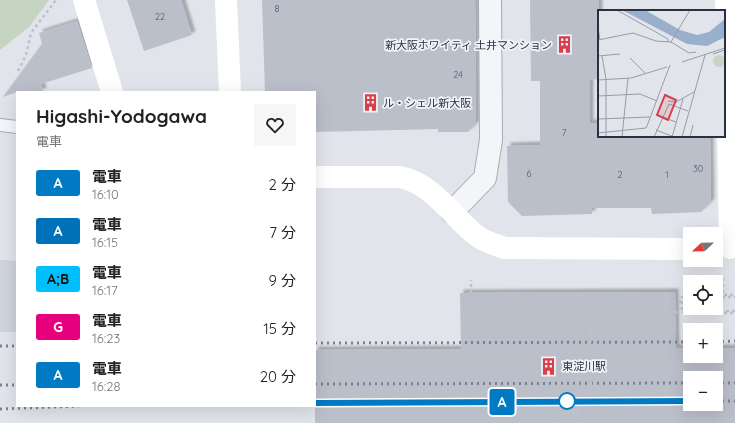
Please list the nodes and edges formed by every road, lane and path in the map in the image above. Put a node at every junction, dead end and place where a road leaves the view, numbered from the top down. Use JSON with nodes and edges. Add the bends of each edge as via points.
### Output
{"nodes":[{"id":1,"x":56,"y":0,"type":"edge"},
{"id":2,"x":84,"y":0,"type":"edge"},
{"id":3,"x":226,"y":0,"type":"edge"},
{"id":4,"x":490,"y":0,"type":"edge"},
{"id":5,"x":726,"y":0,"type":"edge"},
{"id":6,"x":18,"y":71,"type":"dead end"},
{"id":7,"x":112,"y":91,"type":"edge"},
{"id":8,"x":230,"y":91,"type":"edge"},
{"id":9,"x":0,"y":125,"type":"edge"},
{"id":10,"x":16,"y":127,"type":"edge"},
{"id":11,"x":316,"y":177,"type":"edge"},
{"id":12,"x":452,"y":212,"type":"junction"},
{"id":13,"x":727,"y":248,"type":"edge"},
{"id":14,"x":683,"y":249,"type":"edge"},
{"id":15,"x":471,"y":280,"type":"dead end"},
{"id":16,"x":471,"y":293,"type":"dead end"},
{"id":17,"x":723,"y":295,"type":"edge"},
{"id":18,"x":734,"y":296,"type":"edge"},
{"id":19,"x":683,"y":297,"type":"edge"},
{"id":20,"x":723,"y":297,"type":"edge"},
{"id":21,"x":683,"y":301,"type":"edge"},
{"id":22,"x":666,"y":302,"type":"dead end"},
{"id":23,"x":683,"y":311,"type":"edge"},
{"id":24,"x":652,"y":312,"type":"dead end"},
{"id":25,"x":723,"y":312,"type":"edge"},
{"id":26,"x":735,"y":312,"type":"edge"},
{"id":27,"x":590,"y":328,"type":"dead end"},
{"id":28,"x":555,"y":361,"type":"dead end"},
{"id":29,"x":526,"y":363,"type":"dead end"},
{"id":30,"x":584,"y":363,"type":"dead end"},
{"id":31,"x":578,"y":372,"type":"junction"},
{"id":32,"x":578,"y":393,"type":"junction"},
{"id":33,"x":591,"y":393,"type":"junction"},
{"id":34,"x":628,"y":393,"type":"dead end"},
{"id":35,"x":578,"y":413,"type":"junction"},
{"id":36,"x":526,"y":422,"type":"dead end"},
{"id":37,"x":584,"y":422,"type":"dead end"},
{"id":38,"x":557,"y":423,"type":"edge"}],
"edges":[{"from":1,"to":6,"type":"path","via":[[31,33],[26,55]]},
{"from":2,"to":7,"type":"street"},
{"from":3,"to":8,"type":"street"},
{"from":4,"to":12,"type":"street","via":[[491,140],[485,178]]},
{"from":5,"to":13,"type":"street"},
{"from":9,"to":10,"type":"lane"},
{"from":11,"to":12,"type":"street","via":[[410,179],[433,194]]},
{"from":12,"to":14,"type":"street","via":[[477,236],[505,248]]},
{"from":15,"to":16,"type":"path"},
{"from":17,"to":18,"type":"path"},
{"from":18,"to":20,"type":"path"},
{"from":19,"to":23,"type":"path","bridge":true},
{"from":21,"to":22,"type":"path"},
{"from":24,"to":26,"type":"path","bridge":true},
{"from":25,"to":26,"type":"path","bridge":true},
{"from":27,"to":33,"type":"path","bridge":true},
{"from":28,"to":31,"type":"path","bridge":true},
{"from":29,"to":31,"type":"path","via":[[532,363],[533,372]]},
{"from":30,"to":31,"type":"path","via":[[578,363]]},
{"from":31,"to":32,"type":"path","bridge":true},
{"from":32,"to":33,"type":"path","bridge":true},
{"from":32,"to":35,"type":"path","bridge":true},
{"from":33,"to":34,"type":"path","bridge":true},
{"from":35,"to":36,"type":"path","via":[[533,414],[533,422]]},
{"from":35,"to":37,"type":"path","via":[[578,422]]},
{"from":35,"to":38,"type":"path","bridge":true}]}
